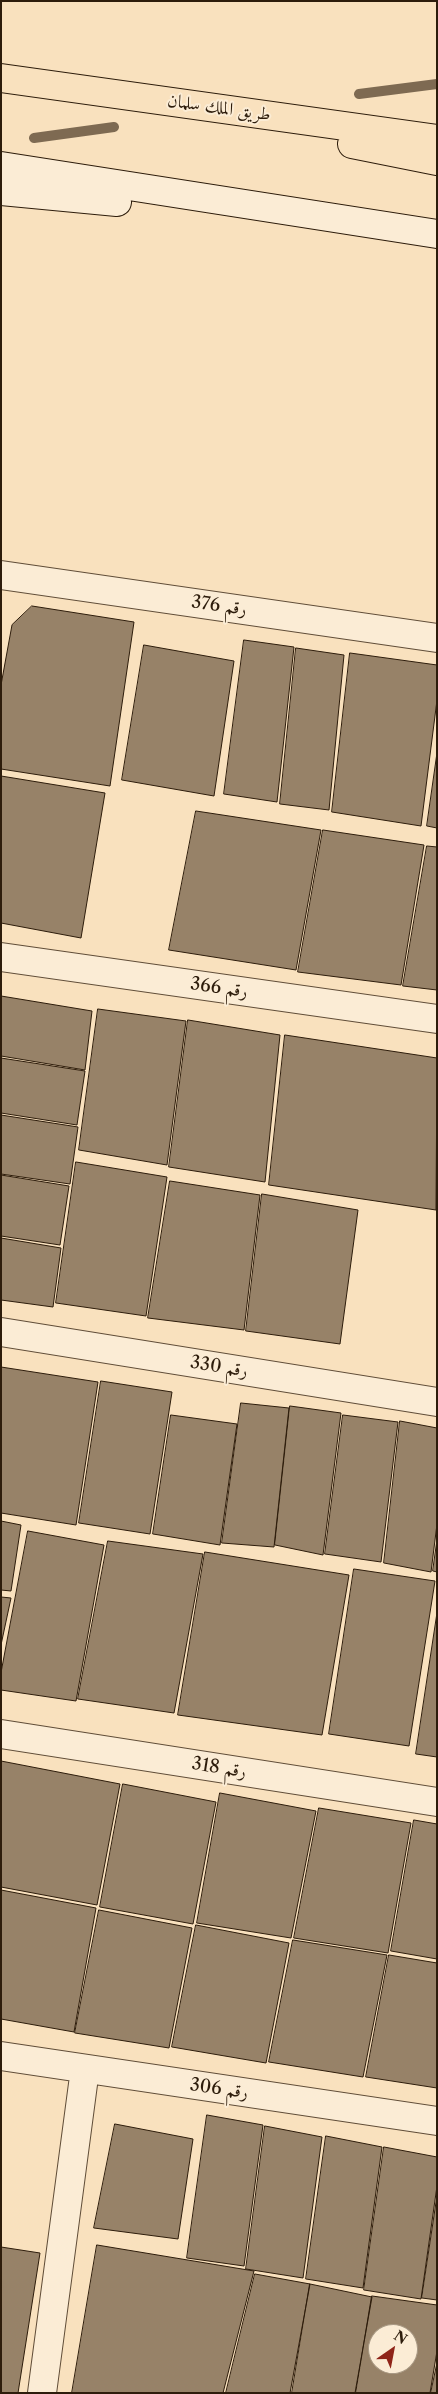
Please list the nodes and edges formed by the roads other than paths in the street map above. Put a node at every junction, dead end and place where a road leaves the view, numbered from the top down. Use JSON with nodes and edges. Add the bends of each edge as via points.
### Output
{"nodes":[{"id":1,"x":1,"y":78,"type":"edge"},
{"id":2,"x":106,"y":92,"type":"junction"},
{"id":3,"x":437,"y":139,"type":"edge"},
{"id":4,"x":437,"y":161,"type":"edge"},
{"id":5,"x":1,"y":166,"type":"edge"},
{"id":6,"x":1,"y":191,"type":"edge"},
{"id":7,"x":388,"y":227,"type":"junction"},
{"id":8,"x":437,"y":234,"type":"edge"},
{"id":9,"x":1,"y":575,"type":"edge"},
{"id":10,"x":437,"y":638,"type":"edge"},
{"id":11,"x":1,"y":958,"type":"edge"},
{"id":12,"x":437,"y":1019,"type":"edge"},
{"id":13,"x":1,"y":1332,"type":"edge"},
{"id":14,"x":437,"y":1402,"type":"edge"},
{"id":15,"x":1,"y":1734,"type":"edge"},
{"id":16,"x":437,"y":1802,"type":"edge"},
{"id":17,"x":1,"y":2056,"type":"edge"},
{"id":18,"x":85,"y":2069,"type":"junction"},
{"id":19,"x":437,"y":2121,"type":"edge"},
{"id":20,"x":42,"y":2393,"type":"edge"}],
"edges":[{"from":1,"to":2,"type":"highway","name":"طريق الملك سلمان"},
{"from":2,"to":3,"type":"highway","name":"طريق الملك سلمان"},
{"from":2,"to":4,"type":"highway"},
{"from":5,"to":7,"type":"street"},
{"from":6,"to":7,"type":"street"},
{"from":7,"to":8,"type":"street"},
{"from":9,"to":10,"type":"street","name":"رقم 376"},
{"from":11,"to":12,"type":"street","name":"رقم 366"},
{"from":13,"to":14,"type":"street","name":"رقم 330"},
{"from":15,"to":16,"type":"street","name":"رقم 318"},
{"from":17,"to":18,"type":"street","name":"رقم 306"},
{"from":18,"to":19,"type":"street","name":"رقم 306"},
{"from":18,"to":20,"type":"street"}]}
